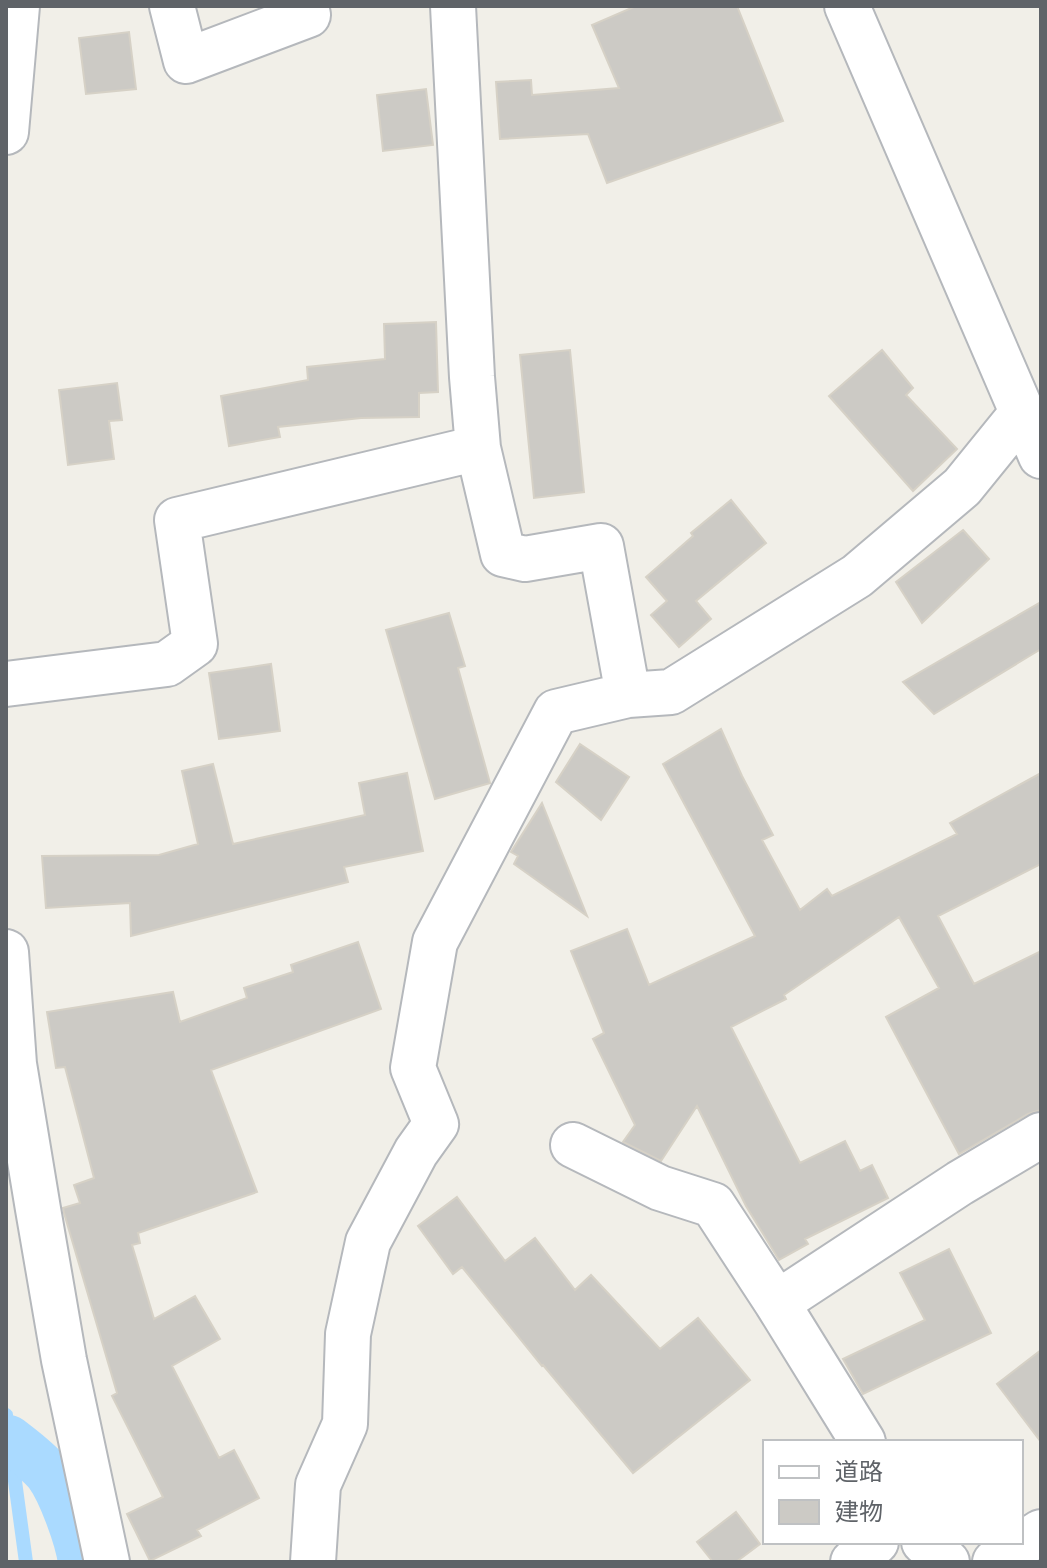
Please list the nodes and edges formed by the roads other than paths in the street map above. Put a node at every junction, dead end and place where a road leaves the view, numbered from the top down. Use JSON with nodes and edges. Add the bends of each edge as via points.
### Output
{"nodes":[{"id":1,"x":17,"y":6,"type":"edge"},
{"id":2,"x":172,"y":6,"type":"edge"},
{"id":3,"x":306,"y":6,"type":"edge"},
{"id":4,"x":453,"y":6,"type":"edge"},
{"id":5,"x":847,"y":6,"type":"edge"},
{"id":6,"x":6,"y":132,"type":"edge"},
{"id":7,"x":1022,"y":413,"type":"junction"},
{"id":8,"x":478,"y":448,"type":"junction"},
{"id":9,"x":1041,"y":456,"type":"edge"},
{"id":10,"x":6,"y":684,"type":"edge"},
{"id":11,"x":628,"y":695,"type":"junction"},
{"id":12,"x":6,"y":952,"type":"edge"},
{"id":13,"x":1041,"y":1135,"type":"edge"},
{"id":14,"x":573,"y":1145,"type":"dead end"},
{"id":15,"x":777,"y":1303,"type":"junction"},
{"id":16,"x":862,"y":1440,"type":"edge"},
{"id":17,"x":1041,"y":1532,"type":"edge"},
{"id":18,"x":874,"y":1544,"type":"edge"},
{"id":19,"x":926,"y":1544,"type":"edge"},
{"id":20,"x":1023,"y":1544,"type":"edge"},
{"id":21,"x":1023,"y":1544,"type":"edge"},
{"id":22,"x":107,"y":1562,"type":"edge"},
{"id":23,"x":313,"y":1562,"type":"edge"},
{"id":24,"x":853,"y":1562,"type":"edge"},
{"id":25,"x":947,"y":1562,"type":"edge"},
{"id":26,"x":995,"y":1562,"type":"edge"}],
"edges":[{"from":1,"to":6,"type":"street"},
{"from":2,"to":3,"type":"street","via":[[186,61],[308,15]]},
{"from":4,"to":8,"type":"street"},
{"from":5,"to":7,"type":"street"},
{"from":7,"to":9,"type":"street"},
{"from":7,"to":11,"type":"street","via":[[962,487],[857,576],[671,692]]},
{"from":8,"to":10,"type":"street","via":[[177,520],[195,644],[167,664]]},
{"from":8,"to":11,"type":"street","via":[[503,554],[525,559],[601,546]]},
{"from":11,"to":23,"type":"street","via":[[556,712],[435,942],[413,1068],[436,1124],[368,1242],[348,1334],[345,1424],[318,1485]]},
{"from":12,"to":22,"type":"street","via":[[14,1064],[38,1209]]},
{"from":13,"to":15,"type":"street"},
{"from":14,"to":15,"type":"street","via":[[660,1188],[713,1205]]},
{"from":15,"to":16,"type":"street"},
{"from":17,"to":20,"type":"street"},
{"from":18,"to":24,"type":"street"},
{"from":19,"to":25,"type":"street"},
{"from":21,"to":26,"type":"street"}]}
